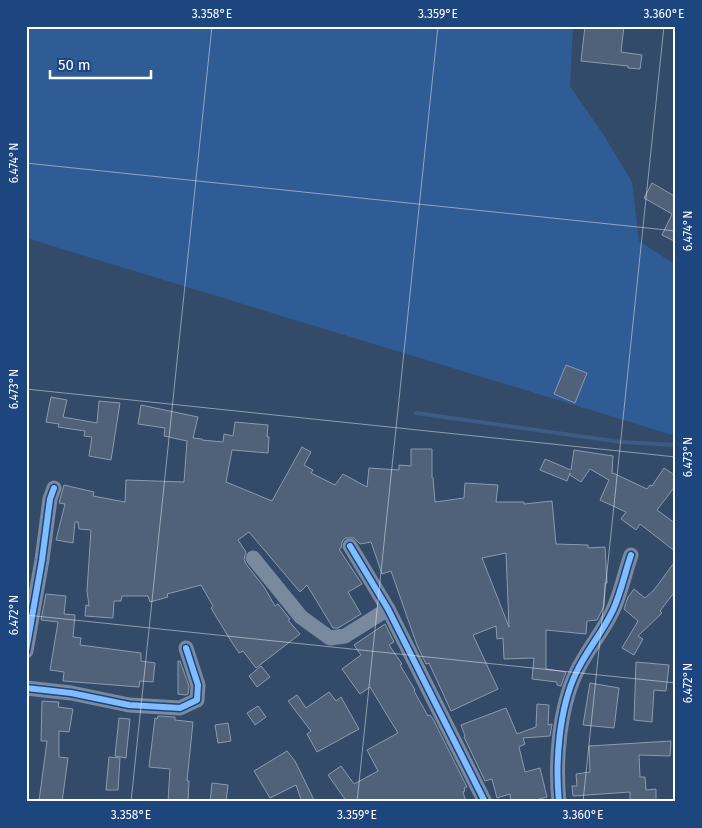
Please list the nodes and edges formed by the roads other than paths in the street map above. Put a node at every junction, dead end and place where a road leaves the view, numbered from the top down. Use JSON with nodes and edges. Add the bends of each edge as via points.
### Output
{"nodes":[{"id":1,"x":54,"y":488,"type":"dead end"},
{"id":2,"x":350,"y":546,"type":"dead end"},
{"id":3,"x":631,"y":554,"type":"dead end"},
{"id":4,"x":253,"y":558,"type":"dead end"},
{"id":5,"x":388,"y":608,"type":"junction"},
{"id":6,"x":186,"y":648,"type":"dead end"},
{"id":7,"x":26,"y":651,"type":"edge"},
{"id":8,"x":26,"y":688,"type":"edge"},
{"id":9,"x":484,"y":802,"type":"edge"},
{"id":10,"x":559,"y":802,"type":"edge"}],
"edges":[{"from":1,"to":7,"type":"street"},
{"from":2,"to":5,"type":"street"},
{"from":3,"to":10,"type":"street","via":[[614,609],[576,673],[565,707],[559,748]]},
{"from":4,"to":5,"type":"street","via":[[301,617],[330,638],[345,636]]},
{"from":5,"to":9,"type":"street"},
{"from":6,"to":8,"type":"street","via":[[198,685],[197,700],[180,708],[129,705]]}]}
